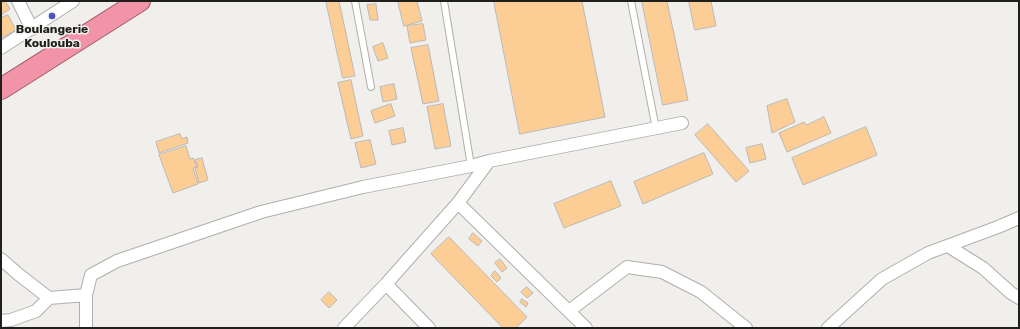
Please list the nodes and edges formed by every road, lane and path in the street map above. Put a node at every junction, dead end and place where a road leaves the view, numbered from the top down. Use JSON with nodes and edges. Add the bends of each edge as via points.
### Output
{"nodes":[{"id":1,"x":18,"y":1,"type":"edge"},
{"id":2,"x":73,"y":1,"type":"edge"},
{"id":3,"x":140,"y":1,"type":"edge"},
{"id":4,"x":355,"y":1,"type":"edge"},
{"id":5,"x":444,"y":1,"type":"edge"},
{"id":6,"x":631,"y":1,"type":"edge"},
{"id":7,"x":32,"y":29,"type":"junction"},
{"id":8,"x":1,"y":48,"type":"edge"},
{"id":9,"x":371,"y":87,"type":"dead end"},
{"id":10,"x":1,"y":89,"type":"edge"},
{"id":11,"x":682,"y":123,"type":"dead end"},
{"id":12,"x":656,"y":128,"type":"junction"},
{"id":13,"x":489,"y":161,"type":"junction"},
{"id":14,"x":471,"y":166,"type":"junction"},
{"id":15,"x":458,"y":203,"type":"junction"},
{"id":16,"x":1019,"y":218,"type":"edge"},
{"id":17,"x":948,"y":246,"type":"junction"},
{"id":18,"x":1,"y":259,"type":"edge"},
{"id":19,"x":386,"y":284,"type":"junction"},
{"id":20,"x":86,"y":296,"type":"junction"},
{"id":21,"x":49,"y":298,"type":"junction"},
{"id":22,"x":1019,"y":298,"type":"edge"},
{"id":23,"x":569,"y":312,"type":"junction"},
{"id":24,"x":1,"y":321,"type":"edge"},
{"id":25,"x":86,"y":328,"type":"edge"},
{"id":26,"x":344,"y":328,"type":"edge"},
{"id":27,"x":429,"y":328,"type":"edge"},
{"id":28,"x":586,"y":328,"type":"edge"},
{"id":29,"x":746,"y":328,"type":"edge"},
{"id":30,"x":828,"y":328,"type":"edge"}],
"edges":[{"from":1,"to":7,"type":"street"},
{"from":2,"to":7,"type":"street"},
{"from":3,"to":10,"type":"highway"},
{"from":4,"to":9,"type":"lane"},
{"from":5,"to":14,"type":"lane"},
{"from":6,"to":12,"type":"lane"},
{"from":7,"to":8,"type":"street"},
{"from":11,"to":12,"type":"street"},
{"from":12,"to":13,"type":"street"},
{"from":13,"to":14,"type":"street"},
{"from":13,"to":15,"type":"street"},
{"from":14,"to":20,"type":"street","via":[[363,187],[261,212],[117,261],[91,275]]},
{"from":15,"to":19,"type":"street"},
{"from":15,"to":23,"type":"street"},
{"from":16,"to":17,"type":"street"},
{"from":17,"to":22,"type":"street","via":[[982,268]]},
{"from":17,"to":30,"type":"street","via":[[928,253],[882,279]]},
{"from":18,"to":21,"type":"street"},
{"from":19,"to":26,"type":"street"},
{"from":19,"to":27,"type":"street"},
{"from":20,"to":21,"type":"street"},
{"from":20,"to":25,"type":"street"},
{"from":21,"to":24,"type":"street","via":[[36,312]]},
{"from":23,"to":28,"type":"street"},
{"from":23,"to":29,"type":"street","via":[[628,267],[662,272],[701,292]]}]}
